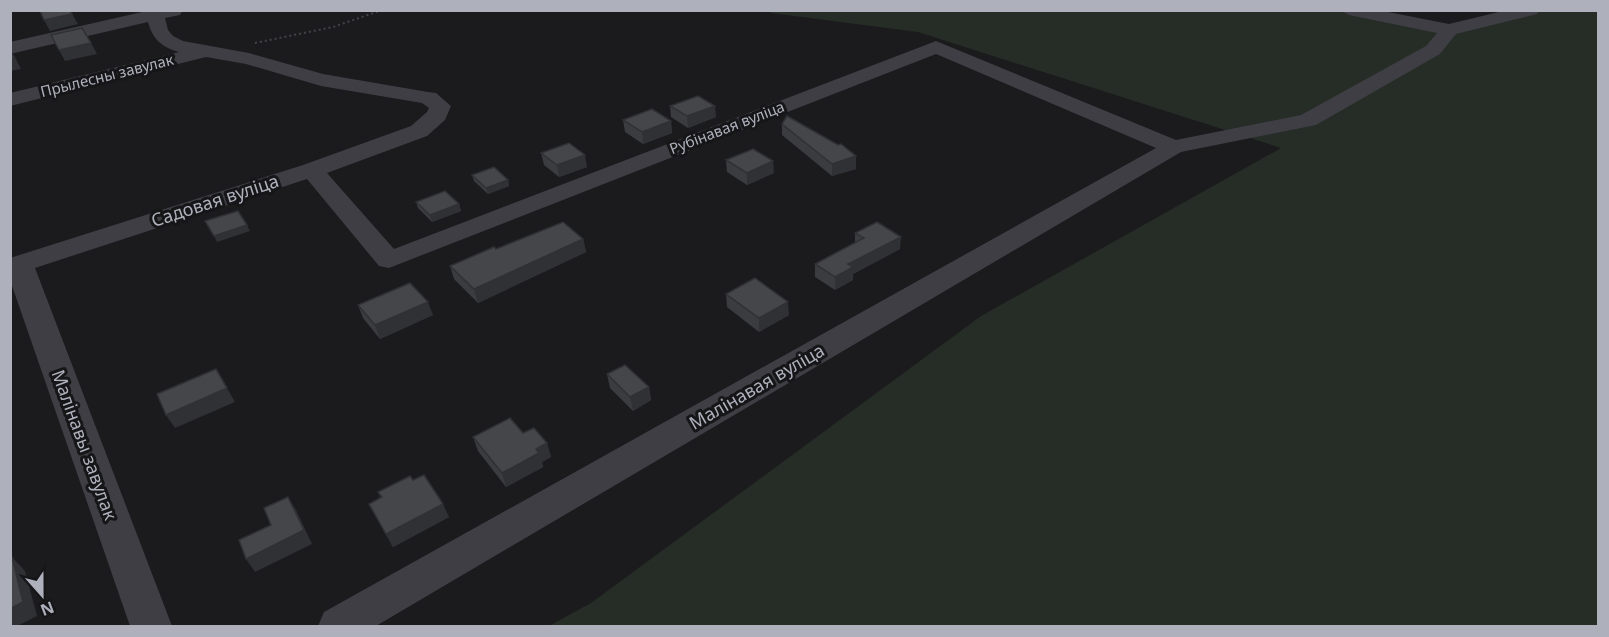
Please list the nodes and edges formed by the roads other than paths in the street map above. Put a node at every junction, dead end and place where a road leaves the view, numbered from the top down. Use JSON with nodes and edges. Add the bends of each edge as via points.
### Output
{"nodes":[{"id":1,"x":175,"y":10,"type":"edge"},
{"id":2,"x":1349,"y":10,"type":"edge"},
{"id":3,"x":1532,"y":10,"type":"edge"},
{"id":4,"x":152,"y":14,"type":"edge"},
{"id":5,"x":1449,"y":30,"type":"junction"},
{"id":6,"x":10,"y":48,"type":"edge"},
{"id":7,"x":204,"y":52,"type":"junction"},
{"id":8,"x":10,"y":100,"type":"edge"},
{"id":9,"x":1174,"y":147,"type":"junction"},
{"id":10,"x":312,"y":170,"type":"junction"},
{"id":11,"x":14,"y":266,"type":"edge"},
{"id":12,"x":151,"y":627,"type":"edge"},
{"id":13,"x":339,"y":627,"type":"edge"}],
"edges":[{"from":1,"to":4,"type":"street"},
{"from":2,"to":5,"type":"street"},
{"from":3,"to":5,"type":"street"},
{"from":4,"to":6,"type":"street"},
{"from":4,"to":7,"type":"street","via":[[166,40]]},
{"from":5,"to":9,"type":"street","name":"Малінавая вуліца","via":[[1433,50],[1308,120]]},
{"from":7,"to":8,"type":"street","name":"Прылесны завулак"},
{"from":7,"to":10,"type":"street","name":"Садовая вуліца","via":[[321,80],[428,98],[440,106],[437,115],[419,131]]},
{"from":9,"to":10,"type":"street","name":"Рубінавая вуліца","via":[[936,46],[389,261]]},
{"from":9,"to":13,"type":"street","name":"Малінавая вуліца"},
{"from":10,"to":11,"type":"street","name":"Садовая вуліца"},
{"from":11,"to":12,"type":"street","name":"Малінавы завулак"}]}
